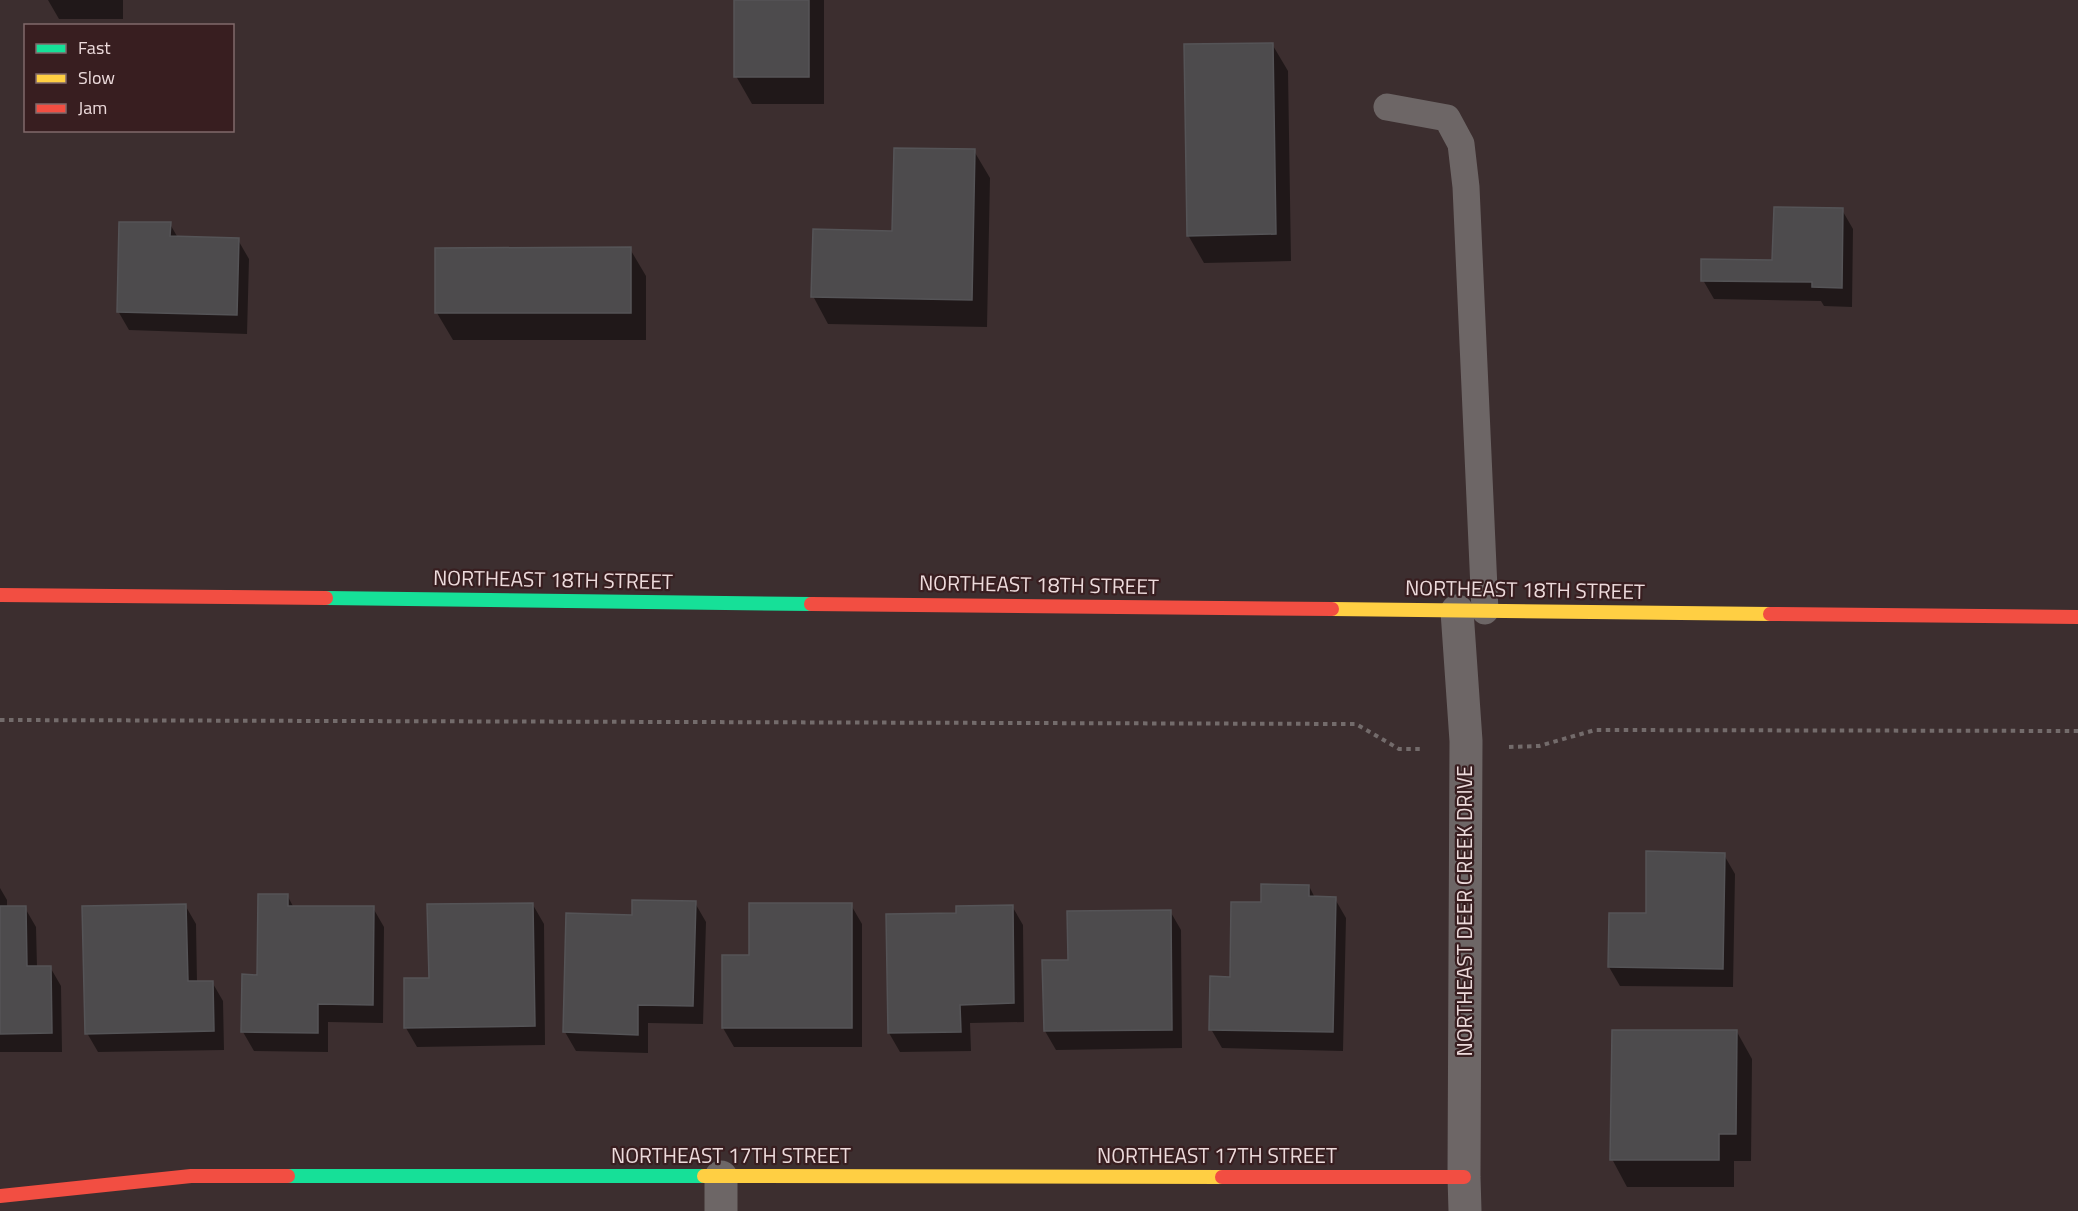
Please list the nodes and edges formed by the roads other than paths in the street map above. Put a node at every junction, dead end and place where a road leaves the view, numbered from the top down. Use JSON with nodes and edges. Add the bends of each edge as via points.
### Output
{"nodes":[{"id":1,"x":1388,"y":107,"type":"dead end"},
{"id":2,"x":0,"y":595,"type":"edge"},
{"id":3,"x":1471,"y":611,"type":"junction"},
{"id":4,"x":2078,"y":617,"type":"edge"},
{"id":5,"x":721,"y":1177,"type":"junction"},
{"id":6,"x":1464,"y":1177,"type":"junction"},
{"id":7,"x":0,"y":1196,"type":"edge"},
{"id":8,"x":721,"y":1211,"type":"edge"},
{"id":9,"x":1465,"y":1211,"type":"edge"}],
"edges":[{"from":1,"to":3,"type":"lane","via":[[1447,118],[1461,144],[1466,187]]},
{"from":2,"to":3,"type":"street","name":"NORTHEAST 18TH STREET"},
{"from":3,"to":4,"type":"street","name":"NORTHEAST 18TH STREET"},
{"from":3,"to":6,"type":"street","name":"NORTHEAST DEER CREEK DRIVE","via":[[1466,748]]},
{"from":5,"to":6,"type":"street","name":"NORTHEAST 17TH STREET"},
{"from":5,"to":7,"type":"street","name":"NORTHEAST 17TH STREET","via":[[191,1176]]},
{"from":5,"to":8,"type":"street"},
{"from":6,"to":9,"type":"street","name":"NORTHEAST DEER CREEK DRIVE"}]}
